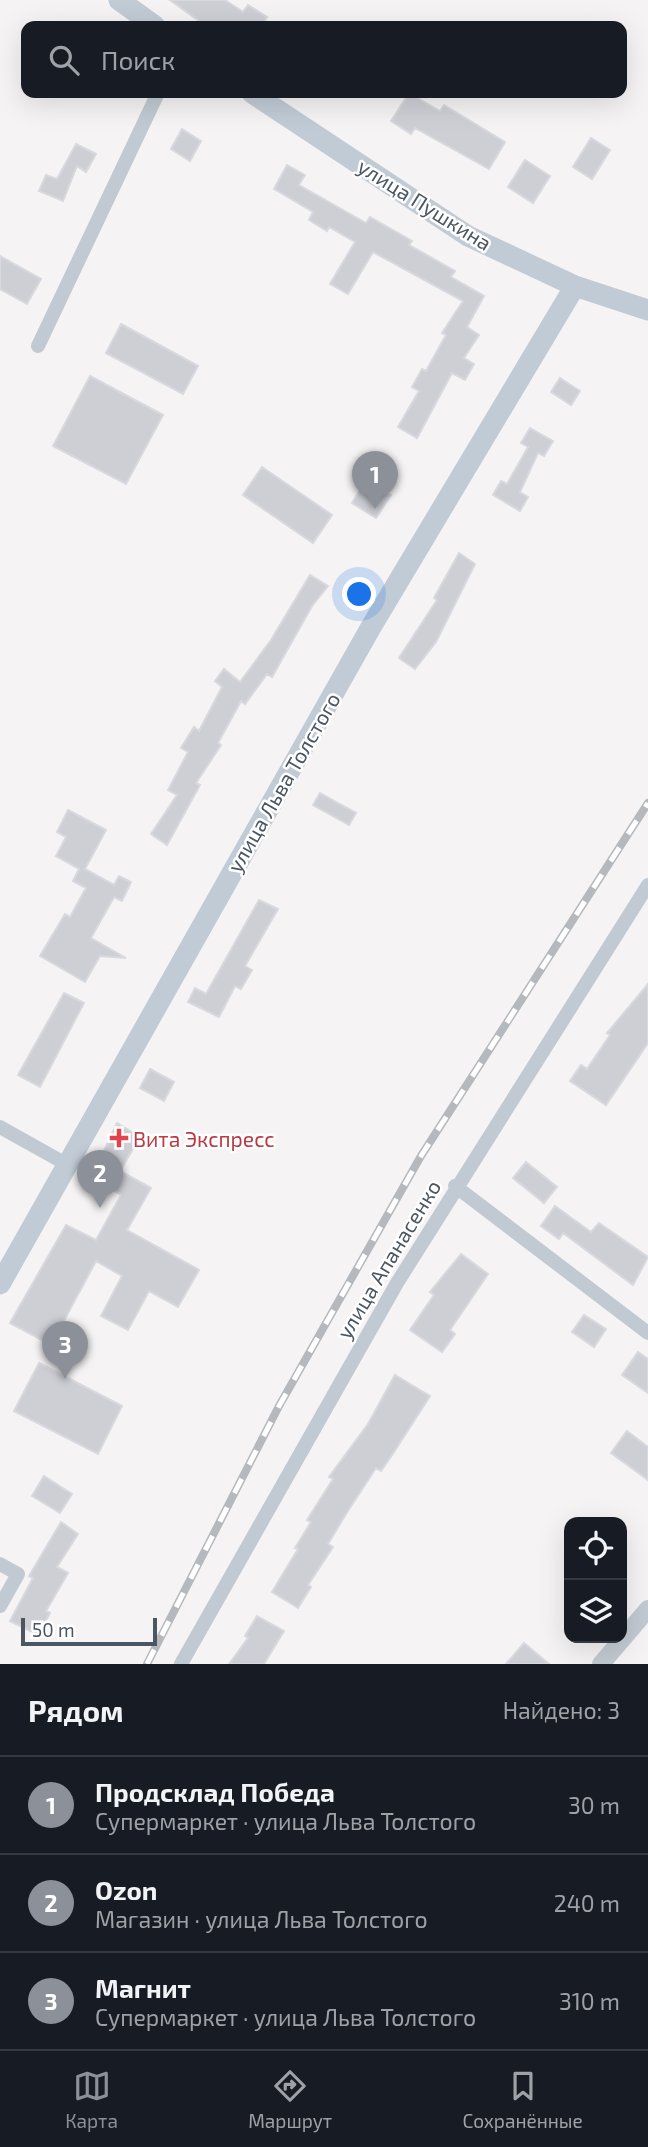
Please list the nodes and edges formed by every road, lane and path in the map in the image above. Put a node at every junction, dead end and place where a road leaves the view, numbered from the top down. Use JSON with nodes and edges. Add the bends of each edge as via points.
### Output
{"nodes":[{"id":1,"x":119,"y":0,"type":"edge"},
{"id":2,"x":148,"y":21,"type":"edge"},
{"id":3,"x":156,"y":98,"type":"edge"},
{"id":4,"x":260,"y":98,"type":"edge"},
{"id":5,"x":575,"y":286,"type":"junction"},
{"id":6,"x":648,"y":310,"type":"edge"},
{"id":7,"x":38,"y":346,"type":"dead end"},
{"id":8,"x":648,"y":885,"type":"edge"},
{"id":9,"x":0,"y":1127,"type":"edge"},
{"id":10,"x":68,"y":1165,"type":"junction"},
{"id":11,"x":455,"y":1186,"type":"junction"},
{"id":12,"x":0,"y":1284,"type":"edge"},
{"id":13,"x":648,"y":1333,"type":"edge"},
{"id":14,"x":0,"y":1564,"type":"edge"},
{"id":15,"x":0,"y":1606,"type":"edge"},
{"id":16,"x":648,"y":1609,"type":"edge"},
{"id":17,"x":181,"y":1664,"type":"edge"},
{"id":18,"x":601,"y":1664,"type":"edge"}],
"edges":[{"from":1,"to":2,"type":"main road"},
{"from":3,"to":7,"type":"street"},
{"from":4,"to":5,"type":"main road","name":"улица Пушкина","via":[[468,236]]},
{"from":5,"to":6,"type":"main road","name":"улица Пушкина"},
{"from":5,"to":10,"type":"main road","name":"улица Льва Толстого","via":[[371,627]]},
{"from":8,"to":11,"type":"street","name":"улица Апанасенко"},
{"from":9,"to":10,"type":"street"},
{"from":10,"to":12,"type":"main road","name":"улица Льва Толстого"},
{"from":11,"to":13,"type":"street"},
{"from":11,"to":17,"type":"street","name":"улица Апанасенко"},
{"from":14,"to":15,"type":"street","via":[[18,1574]]},
{"from":16,"to":18,"type":"street"}]}
